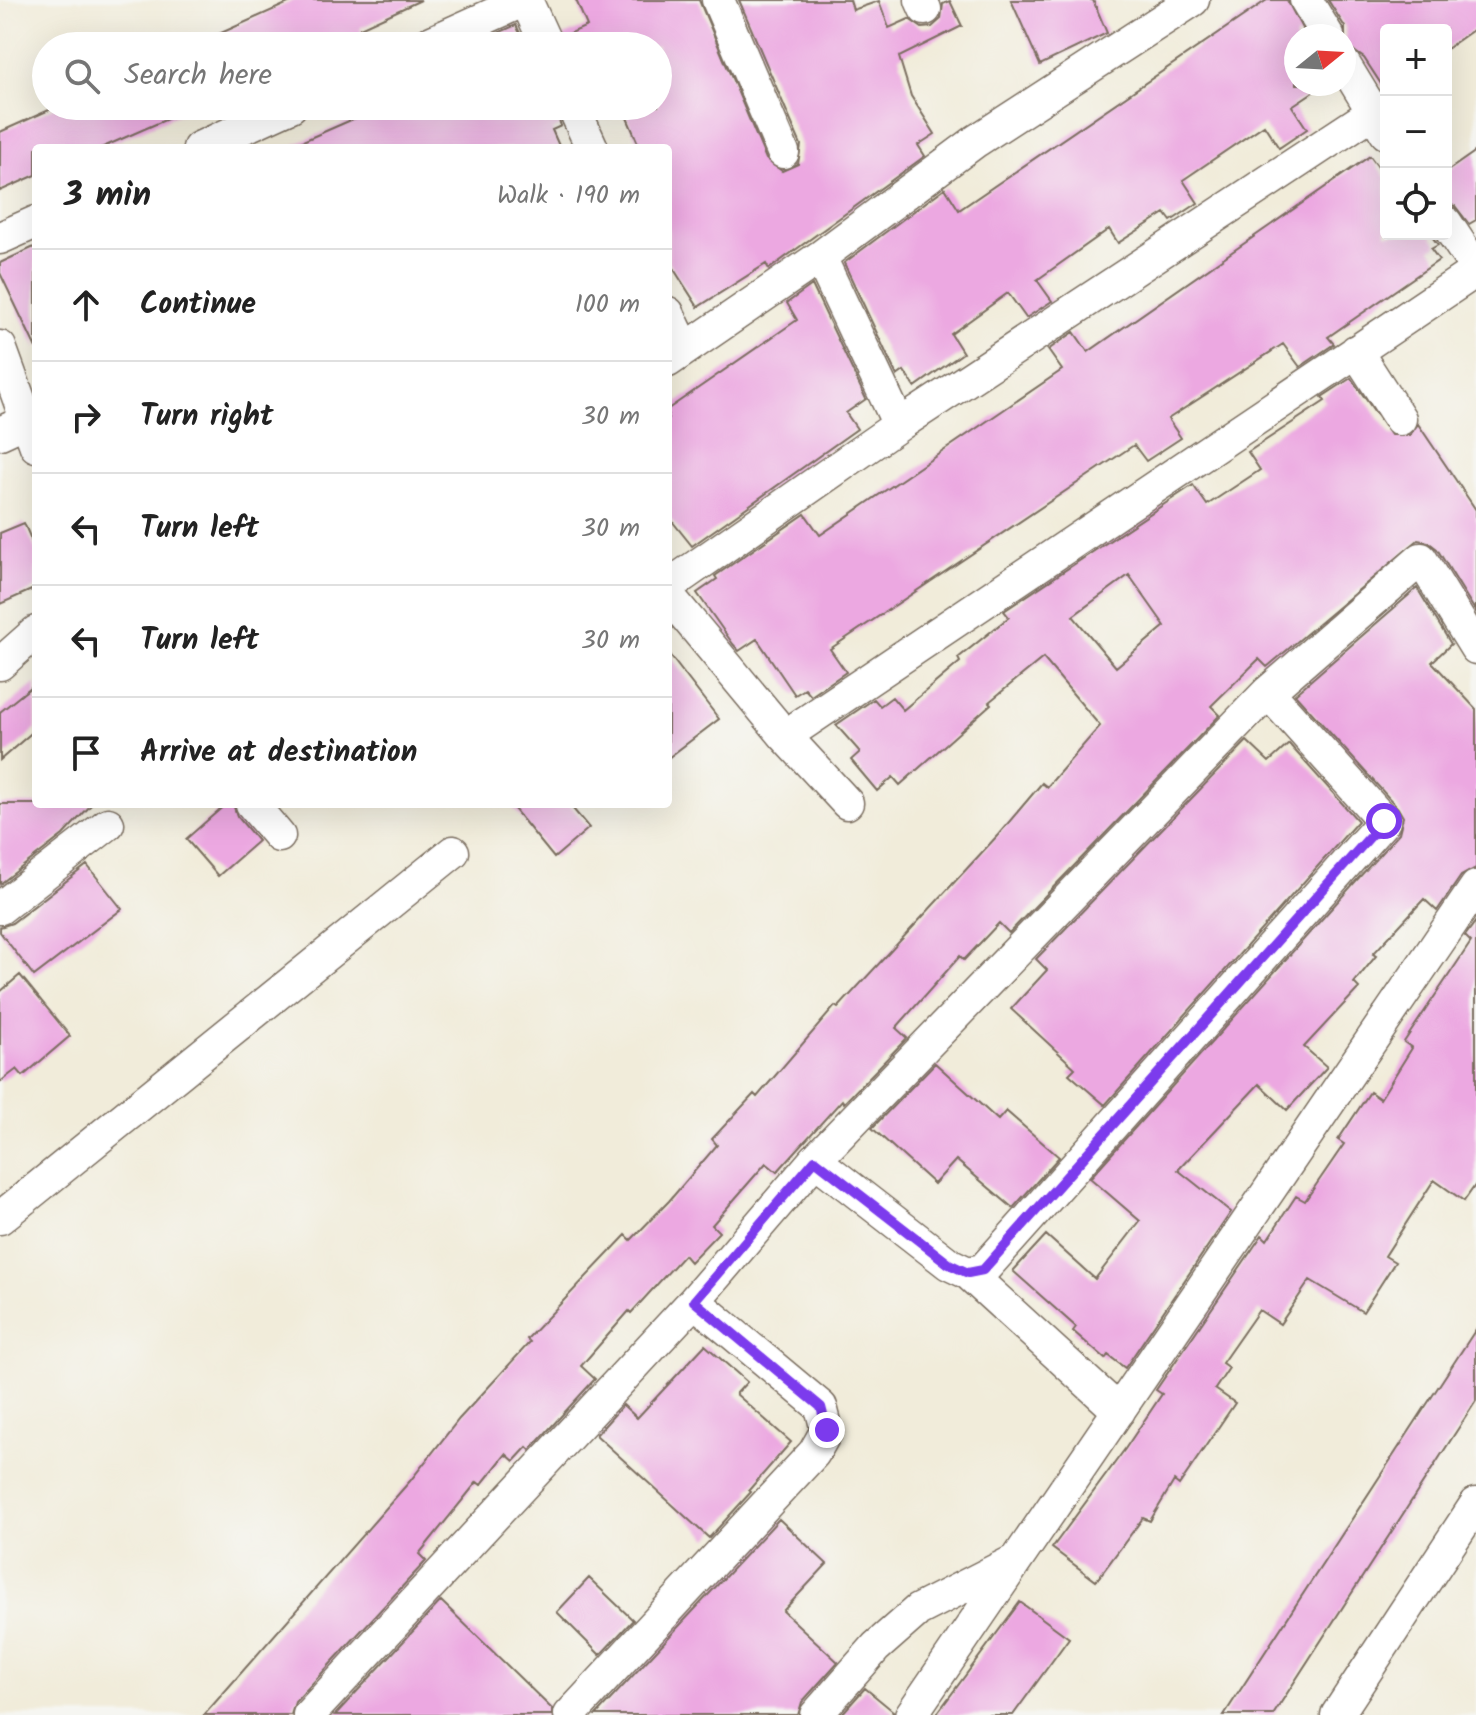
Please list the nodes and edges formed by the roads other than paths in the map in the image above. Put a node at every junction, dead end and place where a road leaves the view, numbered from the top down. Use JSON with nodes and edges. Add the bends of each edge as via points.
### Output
{"nodes":[{"id":1,"x":526,"y":0,"type":"edge"},
{"id":2,"x":718,"y":0,"type":"edge"},
{"id":3,"x":1193,"y":0,"type":"edge"},
{"id":4,"x":1306,"y":0,"type":"edge"},
{"id":5,"x":1321,"y":24,"type":"edge"},
{"id":6,"x":454,"y":32,"type":"edge"},
{"id":7,"x":541,"y":32,"type":"edge"},
{"id":8,"x":1356,"y":84,"type":"edge"},
{"id":9,"x":260,"y":120,"type":"edge"},
{"id":10,"x":579,"y":120,"type":"edge"},
{"id":11,"x":1379,"y":123,"type":"edge"},
{"id":12,"x":208,"y":144,"type":"edge"},
{"id":13,"x":590,"y":144,"type":"edge"},
{"id":14,"x":783,"y":152,"type":"dead end"},
{"id":15,"x":32,"y":224,"type":"edge"},
{"id":16,"x":1452,"y":232,"type":"edge"},
{"id":17,"x":0,"y":238,"type":"edge"},
{"id":18,"x":820,"y":257,"type":"junction"},
{"id":19,"x":1476,"y":270,"type":"edge"},
{"id":20,"x":672,"y":334,"type":"edge"},
{"id":21,"x":0,"y":347,"type":"edge"},
{"id":22,"x":1356,"y":351,"type":"junction"},
{"id":23,"x":676,"y":355,"type":"edge"},
{"id":24,"x":1400,"y":419,"type":"dead end"},
{"id":25,"x":899,"y":425,"type":"junction"},
{"id":26,"x":21,"y":433,"type":"edge"},
{"id":27,"x":672,"y":583,"type":"edge"},
{"id":28,"x":672,"y":600,"type":"edge"},
{"id":29,"x":32,"y":636,"type":"edge"},
{"id":30,"x":1476,"y":648,"type":"edge"},
{"id":31,"x":0,"y":664,"type":"edge"},
{"id":32,"x":1268,"y":692,"type":"junction"},
{"id":33,"x":785,"y":736,"type":"junction"},
{"id":34,"x":847,"y":803,"type":"dead end"},
{"id":35,"x":255,"y":808,"type":"edge"},
{"id":36,"x":108,"y":824,"type":"dead end"},
{"id":37,"x":279,"y":836,"type":"dead end"},
{"id":38,"x":453,"y":852,"type":"dead end"},
{"id":39,"x":1476,"y":887,"type":"edge"},
{"id":40,"x":0,"y":908,"type":"edge"},
{"id":41,"x":815,"y":1160,"type":"junction"},
{"id":42,"x":0,"y":1218,"type":"edge"},
{"id":43,"x":968,"y":1273,"type":"junction"},
{"id":44,"x":694,"y":1301,"type":"junction"},
{"id":45,"x":1119,"y":1411,"type":"junction"},
{"id":46,"x":1476,"y":1504,"type":"edge"},
{"id":47,"x":1019,"y":1558,"type":"junction"},
{"id":48,"x":309,"y":1715,"type":"edge"},
{"id":49,"x":570,"y":1715,"type":"edge"},
{"id":50,"x":816,"y":1715,"type":"edge"},
{"id":51,"x":911,"y":1715,"type":"edge"},
{"id":52,"x":1337,"y":1715,"type":"edge"}],
"edges":[{"from":1,"to":6,"type":"street"},
{"from":1,"to":7,"type":"street"},
{"from":2,"to":14,"type":"street"},
{"from":3,"to":18,"type":"street","via":[[976,141]]},
{"from":4,"to":5,"type":"street"},
{"from":8,"to":11,"type":"street"},
{"from":9,"to":12,"type":"street"},
{"from":10,"to":13,"type":"street"},
{"from":11,"to":25,"type":"street"},
{"from":15,"to":17,"type":"street"},
{"from":16,"to":19,"type":"street"},
{"from":18,"to":23,"type":"street"},
{"from":18,"to":25,"type":"street"},
{"from":19,"to":22,"type":"street"},
{"from":20,"to":23,"type":"street"},
{"from":21,"to":26,"type":"street"},
{"from":22,"to":24,"type":"street"},
{"from":22,"to":33,"type":"street"},
{"from":25,"to":27,"type":"street"},
{"from":28,"to":33,"type":"street"},
{"from":29,"to":31,"type":"street"},
{"from":30,"to":32,"type":"street","via":[[1421,559]]},
{"from":32,"to":41,"type":"street"},
{"from":32,"to":43,"type":"street","via":[[1384,821],[983,1270]]},
{"from":33,"to":34,"type":"street"},
{"from":35,"to":37,"type":"street"},
{"from":36,"to":40,"type":"street"},
{"from":38,"to":42,"type":"street"},
{"from":39,"to":45,"type":"street"},
{"from":41,"to":43,"type":"street","via":[[949,1264]]},
{"from":41,"to":44,"type":"street"},
{"from":43,"to":45,"type":"street"},
{"from":44,"to":48,"type":"street"},
{"from":44,"to":49,"type":"street","via":[[821,1407],[827,1430],[814,1453]]},
{"from":45,"to":47,"type":"street"},
{"from":46,"to":52,"type":"street"},
{"from":47,"to":50,"type":"street","via":[[918,1610],[876,1647]]},
{"from":47,"to":51,"type":"street"}]}
